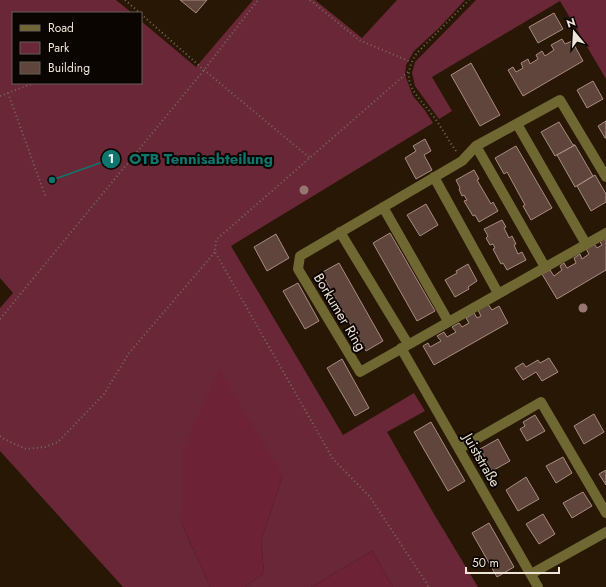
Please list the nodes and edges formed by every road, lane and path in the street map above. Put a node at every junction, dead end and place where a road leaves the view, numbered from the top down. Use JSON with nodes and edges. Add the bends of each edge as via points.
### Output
{"nodes":[{"id":1,"x":125,"y":0,"type":"edge"},
{"id":2,"x":258,"y":0,"type":"edge"},
{"id":3,"x":310,"y":0,"type":"edge"},
{"id":4,"x":469,"y":0,"type":"edge"},
{"id":5,"x":139,"y":12,"type":"edge"},
{"id":6,"x":142,"y":15,"type":"edge"},
{"id":7,"x":411,"y":62,"type":"junction"},
{"id":8,"x":204,"y":70,"type":"junction"},
{"id":9,"x":31,"y":84,"type":"edge"},
{"id":10,"x":8,"y":93,"type":"junction"},
{"id":11,"x":0,"y":96,"type":"edge"},
{"id":12,"x":517,"y":124,"type":"junction"},
{"id":13,"x":476,"y":146,"type":"junction"},
{"id":14,"x":310,"y":158,"type":"dead end"},
{"id":15,"x":462,"y":161,"type":"junction"},
{"id":16,"x":434,"y":177,"type":"junction"},
{"id":17,"x":606,"y":177,"type":"edge"},
{"id":18,"x":46,"y":198,"type":"dead end"},
{"id":19,"x":383,"y":207,"type":"junction"},
{"id":20,"x":340,"y":232,"type":"junction"},
{"id":21,"x":606,"y":233,"type":"edge"},
{"id":22,"x":586,"y":244,"type":"junction"},
{"id":23,"x":215,"y":252,"type":"dead end"},
{"id":24,"x":544,"y":268,"type":"junction"},
{"id":25,"x":498,"y":293,"type":"junction"},
{"id":26,"x":0,"y":319,"type":"edge"},
{"id":27,"x":448,"y":322,"type":"junction"},
{"id":28,"x":405,"y":346,"type":"junction"},
{"id":29,"x":0,"y":436,"type":"edge"},
{"id":30,"x":459,"y":448,"type":"junction"},
{"id":31,"x":606,"y":513,"type":"edge"},
{"id":32,"x":606,"y":532,"type":"edge"},
{"id":33,"x":531,"y":574,"type":"junction"},
{"id":34,"x":538,"y":587,"type":"edge"}],
"edges":[{"from":1,"to":5,"type":"path"},
{"from":2,"to":8,"type":"path"},
{"from":3,"to":7,"type":"path","via":[[359,40]]},
{"from":4,"to":7,"type":"path"},
{"from":6,"to":8,"type":"path"},
{"from":7,"to":15,"type":"path","via":[[408,72],[415,94],[434,116]]},
{"from":8,"to":14,"type":"path"},
{"from":8,"to":26,"type":"path"},
{"from":9,"to":10,"type":"path"},
{"from":10,"to":11,"type":"path"},
{"from":10,"to":18,"type":"path"},
{"from":12,"to":13,"type":"street","name":"Borkumer Ring"},
{"from":12,"to":17,"type":"street","name":"Borkumer Ring","via":[[560,100]]},
{"from":12,"to":22,"type":"street"},
{"from":13,"to":15,"type":"street","name":"Borkumer Ring"},
{"from":13,"to":24,"type":"street"},
{"from":15,"to":16,"type":"street","name":"Borkumer Ring"},
{"from":16,"to":19,"type":"street","name":"Borkumer Ring"},
{"from":16,"to":25,"type":"street"},
{"from":19,"to":20,"type":"street","name":"Borkumer Ring"},
{"from":19,"to":27,"type":"street"},
{"from":20,"to":28,"type":"street"},
{"from":20,"to":28,"type":"street","name":"Borkumer Ring","via":[[300,256],[298,269],[360,372]]},
{"from":21,"to":22,"type":"street","name":"Borkumer Ring"},
{"from":22,"to":24,"type":"street","name":"Borkumer Ring"},
{"from":23,"to":29,"type":"path","via":[[129,353],[104,394],[58,442],[26,450]]},
{"from":24,"to":25,"type":"street","name":"Borkumer Ring"},
{"from":25,"to":27,"type":"street","name":"Borkumer Ring"},
{"from":27,"to":28,"type":"street","name":"Borkumer Ring"},
{"from":28,"to":30,"type":"street","name":"Juiststraße"},
{"from":30,"to":31,"type":"street","via":[[541,402]]},
{"from":30,"to":33,"type":"street","name":"Juiststraße"},
{"from":32,"to":33,"type":"street"},
{"from":33,"to":34,"type":"street","name":"Juiststraße"}]}
